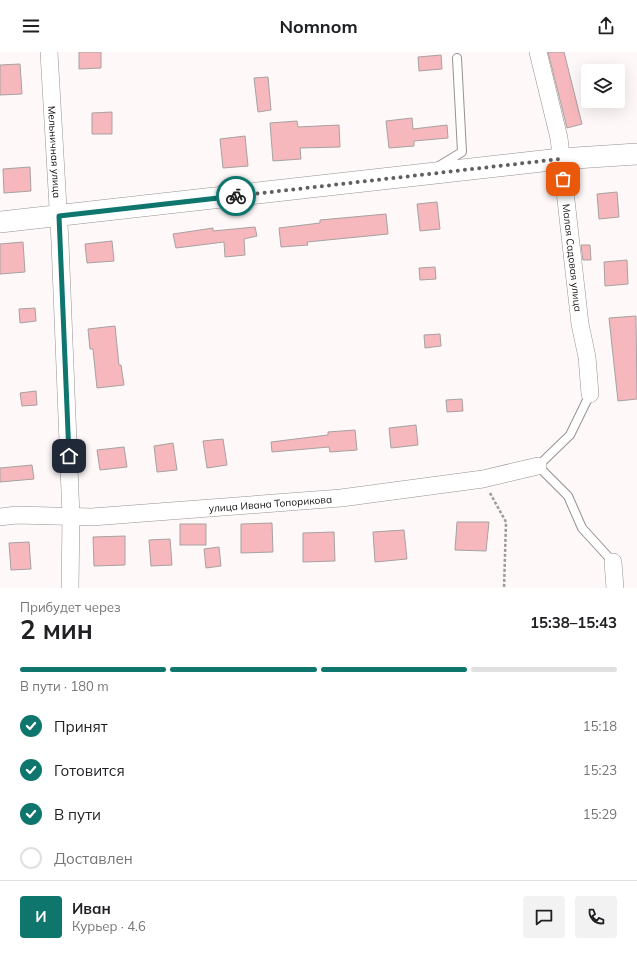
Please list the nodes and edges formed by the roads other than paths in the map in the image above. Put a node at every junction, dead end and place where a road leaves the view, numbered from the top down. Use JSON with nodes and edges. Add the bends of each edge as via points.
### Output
{"nodes":[{"id":1,"x":49,"y":52,"type":"edge"},
{"id":2,"x":538,"y":52,"type":"edge"},
{"id":3,"x":457,"y":58,"type":"dead end"},
{"id":4,"x":637,"y":154,"type":"edge"},
{"id":5,"x":560,"y":159,"type":"junction"},
{"id":6,"x":426,"y":174,"type":"junction"},
{"id":7,"x":59,"y":216,"type":"junction"},
{"id":8,"x":0,"y":222,"type":"edge"},
{"id":9,"x":590,"y":394,"type":"joint"},
{"id":10,"x":538,"y":466,"type":"junction"},
{"id":11,"x":0,"y":517,"type":"edge"},
{"id":12,"x":71,"y":517,"type":"junction"},
{"id":13,"x":613,"y":562,"type":"joint"},
{"id":14,"x":70,"y":588,"type":"edge"},
{"id":15,"x":615,"y":588,"type":"edge"}],
"edges":[{"from":1,"to":7,"type":"street","name":"Мельничная улица"},
{"from":2,"to":5,"type":"street","name":"Малая Садовая улица","via":[[559,138]]},
{"from":3,"to":6,"type":"lane","via":[[462,152]]},
{"from":4,"to":5,"type":"street"},
{"from":5,"to":6,"type":"street"},
{"from":5,"to":9,"type":"street","name":"Малая Садовая улица"},
{"from":6,"to":7,"type":"street"},
{"from":7,"to":8,"type":"street"},
{"from":7,"to":12,"type":"street","name":"Мельничная улица"},
{"from":9,"to":10,"type":"lane","via":[[570,435]]},
{"from":10,"to":12,"type":"street","name":"улица Ивана Топорикова","via":[[483,479],[341,498]]},
{"from":10,"to":13,"type":"lane","via":[[568,496],[582,528]]},
{"from":11,"to":12,"type":"street","name":"улица Ивана Топорикова"},
{"from":12,"to":14,"type":"street","name":"Мельничная улица"},
{"from":13,"to":15,"type":"street"}]}
